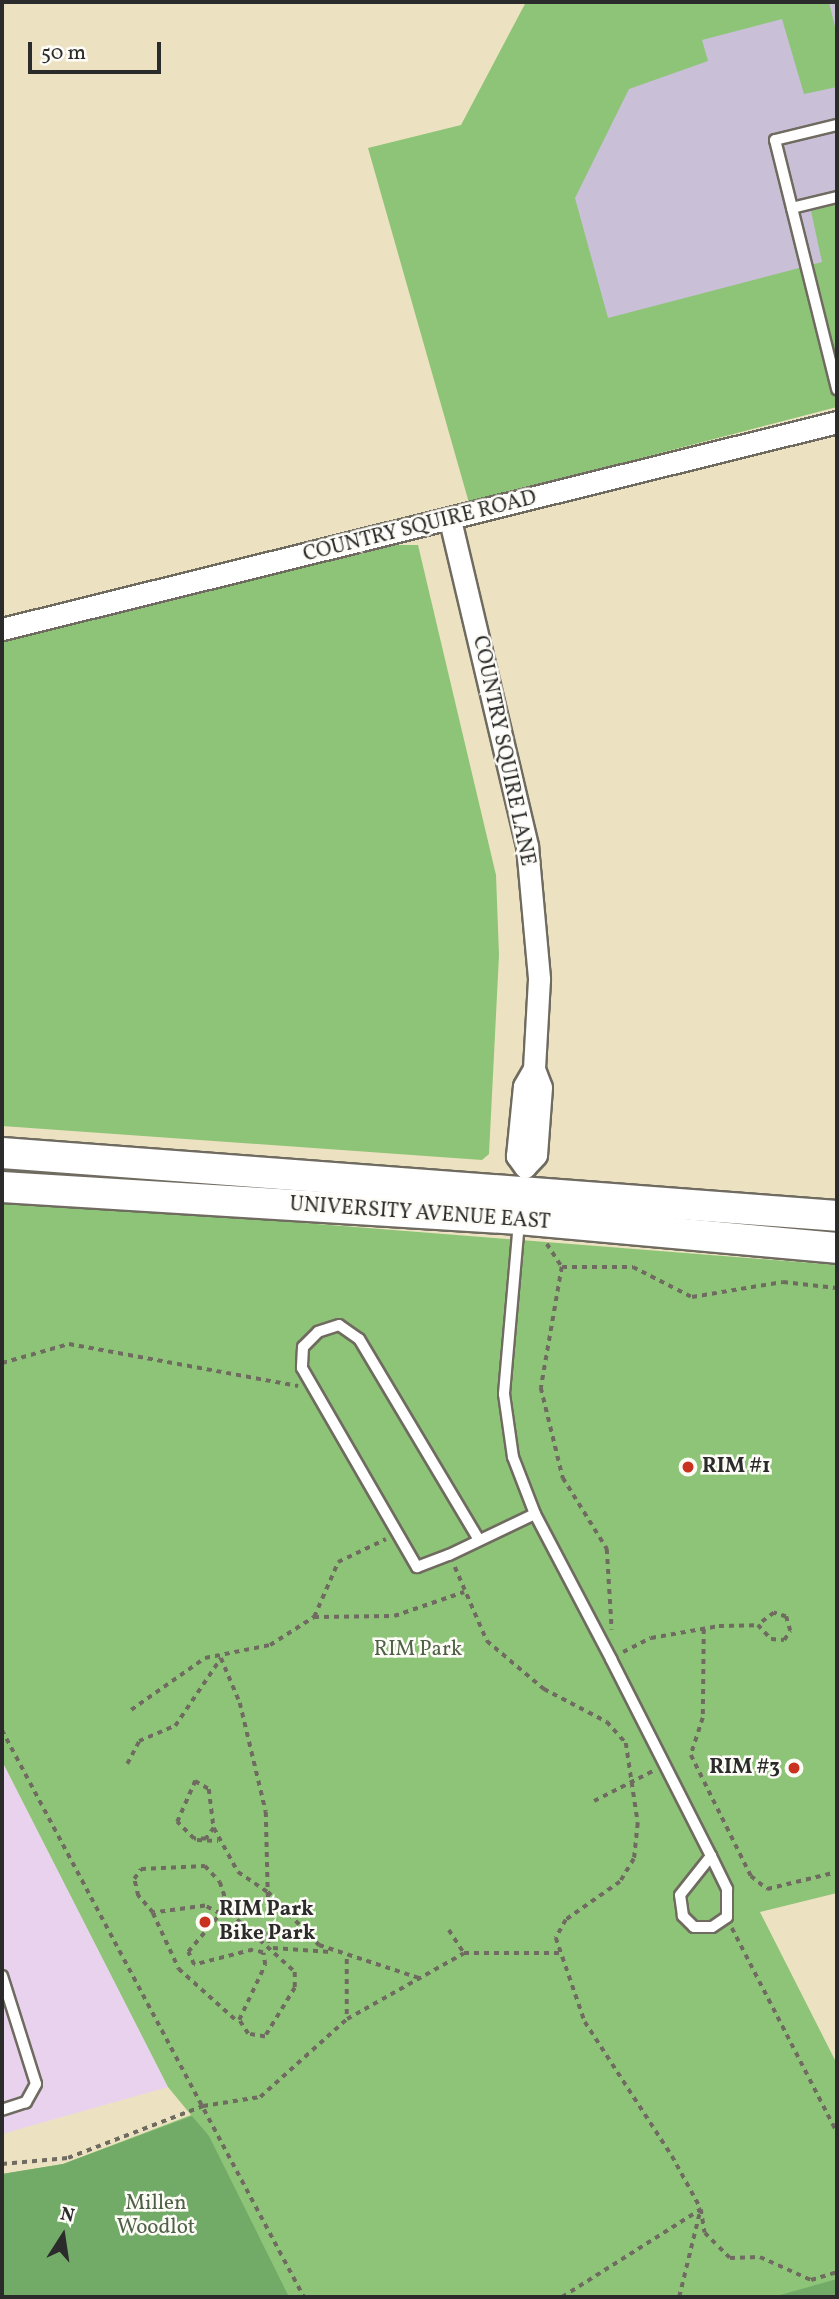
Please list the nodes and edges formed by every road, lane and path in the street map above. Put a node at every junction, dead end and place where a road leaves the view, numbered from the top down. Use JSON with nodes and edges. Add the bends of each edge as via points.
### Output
{"nodes":[{"id":1,"x":837,"y":125,"type":"edge"},
{"id":2,"x":837,"y":197,"type":"edge"},
{"id":3,"x":792,"y":208,"type":"junction"},
{"id":4,"x":837,"y":389,"type":"edge"},
{"id":5,"x":837,"y":422,"type":"edge"},
{"id":6,"x":450,"y":520,"type":"junction"},
{"id":7,"x":2,"y":629,"type":"edge"},
{"id":8,"x":2,"y":1153,"type":"edge"},
{"id":9,"x":2,"y":1186,"type":"edge"},
{"id":10,"x":522,"y":1193,"type":"junction"},
{"id":11,"x":837,"y":1216,"type":"edge"},
{"id":12,"x":837,"y":1248,"type":"edge"},
{"id":13,"x":837,"y":1288,"type":"edge"},
{"id":14,"x":2,"y":1363,"type":"edge"},
{"id":15,"x":314,"y":1388,"type":"junction"},
{"id":16,"x":534,"y":1514,"type":"junction"},
{"id":17,"x":398,"y":1534,"type":"junction"},
{"id":18,"x":479,"y":1540,"type":"junction"},
{"id":19,"x":449,"y":1556,"type":"junction"},
{"id":20,"x":464,"y":1592,"type":"junction"},
{"id":21,"x":314,"y":1617,"type":"junction"},
{"id":22,"x":758,"y":1625,"type":"junction"},
{"id":23,"x":704,"y":1629,"type":"junction"},
{"id":24,"x":221,"y":1658,"type":"junction"},
{"id":25,"x":611,"y":1659,"type":"junction"},
{"id":26,"x":131,"y":1710,"type":"dead end"},
{"id":27,"x":2,"y":1730,"type":"edge"},
{"id":28,"x":127,"y":1764,"type":"dead end"},
{"id":29,"x":664,"y":1764,"type":"junction"},
{"id":30,"x":632,"y":1785,"type":"junction"},
{"id":31,"x":594,"y":1801,"type":"dead end"},
{"id":32,"x":215,"y":1828,"type":"junction"},
{"id":33,"x":194,"y":1839,"type":"junction"},
{"id":34,"x":218,"y":1841,"type":"junction"},
{"id":35,"x":711,"y":1856,"type":"junction"},
{"id":36,"x":837,"y":1872,"type":"edge"},
{"id":37,"x":268,"y":1892,"type":"junction"},
{"id":38,"x":228,"y":1907,"type":"junction"},
{"id":39,"x":219,"y":1912,"type":"junction"},
{"id":40,"x":153,"y":1913,"type":"junction"},
{"id":41,"x":727,"y":1916,"type":"junction"},
{"id":42,"x":449,"y":1930,"type":"dead end"},
{"id":43,"x":270,"y":1946,"type":"junction"},
{"id":44,"x":333,"y":1952,"type":"junction"},
{"id":45,"x":263,"y":1953,"type":"junction"},
{"id":46,"x":464,"y":1953,"type":"junction"},
{"id":47,"x":561,"y":1953,"type":"junction"},
{"id":48,"x":347,"y":1959,"type":"junction"},
{"id":49,"x":190,"y":1962,"type":"junction"},
{"id":50,"x":179,"y":1969,"type":"junction"},
{"id":51,"x":2,"y":1976,"type":"edge"},
{"id":52,"x":419,"y":1978,"type":"junction"},
{"id":53,"x":347,"y":2019,"type":"junction"},
{"id":54,"x":239,"y":2023,"type":"junction"},
{"id":55,"x":203,"y":2106,"type":"junction"},
{"id":56,"x":2,"y":2110,"type":"edge"},
{"id":57,"x":837,"y":2132,"type":"edge"},
{"id":58,"x":2,"y":2164,"type":"edge"},
{"id":59,"x":701,"y":2209,"type":"junction"},
{"id":60,"x":837,"y":2272,"type":"edge"},
{"id":61,"x":304,"y":2297,"type":"edge"},
{"id":62,"x":562,"y":2297,"type":"edge"},
{"id":63,"x":679,"y":2297,"type":"edge"}],
"edges":[{"from":1,"to":3,"type":"lane","via":[[775,140]]},
{"from":2,"to":3,"type":"lane"},
{"from":3,"to":4,"type":"lane"},
{"from":5,"to":6,"type":"street","name":"COUNTRY SQUIRE ROAD"},
{"from":6,"to":7,"type":"street","name":"COUNTRY SQUIRE ROAD"},
{"from":6,"to":10,"type":"street","name":"COUNTRY SQUIRE LANE","via":[[527,846],[539,979],[534,1069],[524,1086],[517,1156]]},
{"from":8,"to":10,"type":"main road","name":"UNIVERSITY AVENUE EAST"},
{"from":9,"to":10,"type":"main road","name":"UNIVERSITY AVENUE EAST"},
{"from":10,"to":11,"type":"main road","name":"UNIVERSITY AVENUE EAST"},
{"from":10,"to":12,"type":"main road","name":"UNIVERSITY AVENUE EAST"},
{"from":10,"to":16,"type":"lane","via":[[504,1394],[513,1457]]},
{"from":13,"to":25,"type":"path","via":[[783,1282],[692,1297],[633,1267],[562,1267],[541,1388],[563,1478],[607,1549],[614,1594]]},
{"from":14,"to":15,"type":"path","via":[[69,1344]]},
{"from":15,"to":17,"type":"lane"},
{"from":15,"to":18,"type":"lane","via":[[302,1368],[303,1347],[318,1332],[339,1325],[359,1339]]},
{"from":16,"to":18,"type":"lane"},
{"from":16,"to":25,"type":"lane"},
{"from":17,"to":19,"type":"lane","via":[[417,1567]]},
{"from":17,"to":21,"type":"path","via":[[338,1562]]},
{"from":18,"to":19,"type":"lane"},
{"from":19,"to":20,"type":"path"},
{"from":20,"to":21,"type":"path","via":[[394,1616]]},
{"from":20,"to":30,"type":"path","via":[[487,1641],[508,1661],[575,1709],[607,1722],[626,1743]]},
{"from":21,"to":24,"type":"path","via":[[270,1646]]},
{"from":22,"to":22,"type":"path","via":[[774,1614],[786,1617],[790,1630],[784,1640],[771,1639]]},
{"from":22,"to":23,"type":"path"},
{"from":23,"to":25,"type":"path","via":[[650,1638]]},
{"from":23,"to":36,"type":"path","via":[[703,1718],[691,1755],[751,1876],[767,1889]]},
{"from":24,"to":26,"type":"path","via":[[205,1658]]},
{"from":24,"to":28,"type":"path","via":[[175,1726],[139,1741]]},
{"from":24,"to":37,"type":"path","via":[[240,1703],[266,1812]]},
{"from":25,"to":29,"type":"lane"},
{"from":27,"to":55,"type":"path","via":[[88,1902]]},
{"from":29,"to":30,"type":"path"},
{"from":29,"to":35,"type":"lane"},
{"from":30,"to":31,"type":"path"},
{"from":30,"to":47,"type":"path","via":[[634,1859],[620,1882],[566,1920],[556,1938]]},
{"from":32,"to":33,"type":"path","via":[[206,1839]]},
{"from":32,"to":33,"type":"path","via":[[208,1785],[195,1781],[177,1822]]},
{"from":32,"to":34,"type":"path"},
{"from":33,"to":34,"type":"path"},
{"from":34,"to":37,"type":"path","via":[[244,1878]]},
{"from":35,"to":41,"type":"lane","via":[[727,1889]]},
{"from":35,"to":41,"type":"lane","via":[[680,1895],[683,1916],[694,1927],[712,1927]]},
{"from":37,"to":43,"type":"path"},
{"from":37,"to":44,"type":"path","via":[[283,1915]]},
{"from":38,"to":39,"type":"path"},
{"from":38,"to":40,"type":"path","via":[[220,1882],[205,1866],[141,1869],[135,1885]]},
{"from":38,"to":43,"type":"path"},
{"from":39,"to":40,"type":"path","via":[[205,1906]]},
{"from":39,"to":49,"type":"path","via":[[188,1952]]},
{"from":40,"to":50,"type":"path"},
{"from":41,"to":57,"type":"path"},
{"from":42,"to":46,"type":"path"},
{"from":43,"to":44,"type":"path"},
{"from":43,"to":45,"type":"path"},
{"from":43,"to":54,"type":"path","via":[[295,1972],[295,1988],[265,2037],[248,2034]]},
{"from":44,"to":48,"type":"path"},
{"from":45,"to":49,"type":"path","via":[[253,1950],[203,1966]]},
{"from":45,"to":54,"type":"path","via":[[265,1965]]},
{"from":46,"to":47,"type":"path"},
{"from":46,"to":52,"type":"path"},
{"from":47,"to":59,"type":"path","via":[[585,2022]]},
{"from":48,"to":52,"type":"path"},
{"from":48,"to":53,"type":"path"},
{"from":49,"to":50,"type":"path"},
{"from":50,"to":54,"type":"path"},
{"from":51,"to":56,"type":"lane","via":[[36,2084],[26,2102]]},
{"from":52,"to":53,"type":"path"},
{"from":53,"to":55,"type":"path","via":[[260,2096]]},
{"from":55,"to":58,"type":"path","via":[[68,2158]]},
{"from":55,"to":61,"type":"path"},
{"from":59,"to":60,"type":"path","via":[[705,2233],[730,2258],[760,2257],[811,2280]]},
{"from":59,"to":62,"type":"path"},
{"from":59,"to":63,"type":"path"}]}
